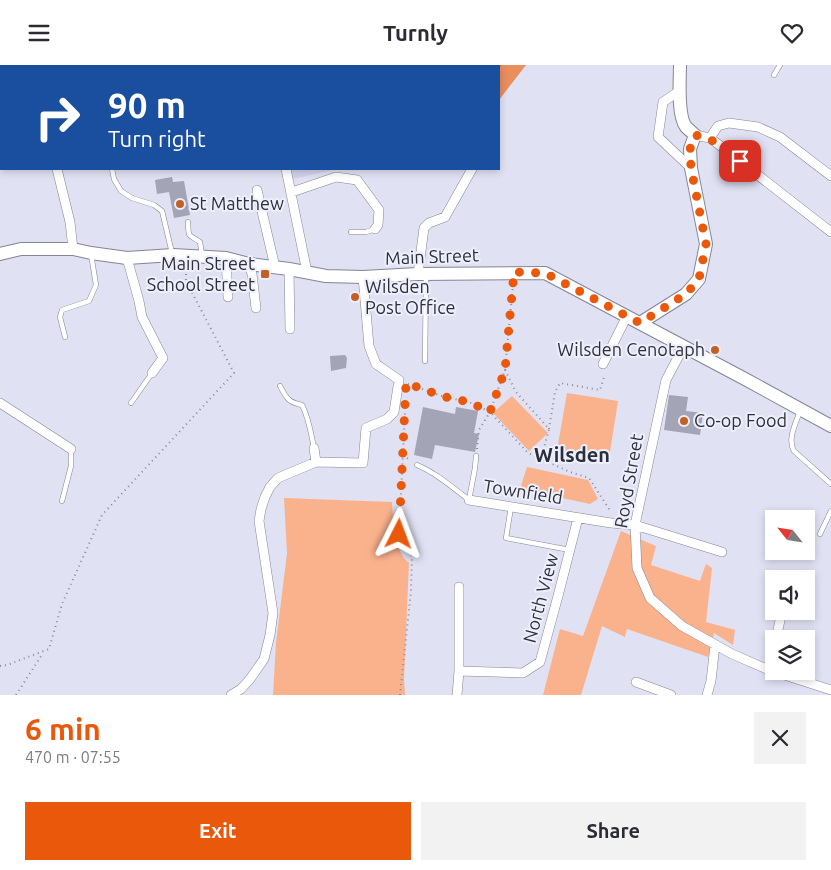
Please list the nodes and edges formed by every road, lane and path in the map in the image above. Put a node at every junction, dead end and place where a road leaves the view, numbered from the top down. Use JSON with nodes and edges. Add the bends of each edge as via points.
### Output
{"nodes":[{"id":1,"x":679,"y":65,"type":"edge"},
{"id":2,"x":780,"y":65,"type":"edge"},
{"id":3,"x":774,"y":75,"type":"dead end"},
{"id":4,"x":679,"y":91,"type":"junction"},
{"id":5,"x":695,"y":135,"type":"junction"},
{"id":6,"x":710,"y":139,"type":"junction"},
{"id":7,"x":691,"y":168,"type":"junction"},
{"id":8,"x":57,"y":170,"type":"edge"},
{"id":9,"x":112,"y":170,"type":"edge"},
{"id":10,"x":286,"y":170,"type":"edge"},
{"id":11,"x":471,"y":170,"type":"edge"},
{"id":12,"x":831,"y":176,"type":"edge"},
{"id":13,"x":257,"y":191,"type":"dead end"},
{"id":14,"x":292,"y":192,"type":"junction"},
{"id":15,"x":188,"y":222,"type":"dead end"},
{"id":16,"x":375,"y":229,"type":"joint"},
{"id":17,"x":351,"y":232,"type":"dead end"},
{"id":18,"x":831,"y":232,"type":"edge"},
{"id":19,"x":72,"y":249,"type":"junction"},
{"id":20,"x":91,"y":253,"type":"junction"},
{"id":21,"x":0,"y":254,"type":"edge"},
{"id":22,"x":179,"y":255,"type":"junction"},
{"id":23,"x":202,"y":257,"type":"junction"},
{"id":24,"x":127,"y":258,"type":"junction"},
{"id":25,"x":226,"y":258,"type":"junction"},
{"id":26,"x":250,"y":264,"type":"junction"},
{"id":27,"x":275,"y":267,"type":"junction"},
{"id":28,"x":289,"y":269,"type":"junction"},
{"id":29,"x":308,"y":272,"type":"junction"},
{"id":30,"x":514,"y":272,"type":"junction"},
{"id":31,"x":422,"y":274,"type":"junction"},
{"id":32,"x":363,"y":277,"type":"junction"},
{"id":33,"x":228,"y":297,"type":"dead end"},
{"id":34,"x":256,"y":308,"type":"dead end"},
{"id":35,"x":627,"y":317,"type":"junction"},
{"id":36,"x":640,"y":323,"type":"junction"},
{"id":37,"x":290,"y":329,"type":"dead end"},
{"id":38,"x":65,"y":337,"type":"dead end"},
{"id":39,"x":684,"y":347,"type":"junction"},
{"id":40,"x":425,"y":361,"type":"dead end"},
{"id":41,"x":603,"y":364,"type":"joint"},
{"id":42,"x":505,"y":370,"type":"junction"},
{"id":43,"x":152,"y":373,"type":"joint"},
{"id":44,"x":402,"y":381,"type":"junction"},
{"id":45,"x":280,"y":386,"type":"dead end"},
{"id":46,"x":406,"y":391,"type":"dead end"},
{"id":47,"x":0,"y":403,"type":"edge"},
{"id":48,"x":131,"y":403,"type":"dead end"},
{"id":49,"x":405,"y":406,"type":"dead end"},
{"id":50,"x":801,"y":410,"type":"junction"},
{"id":51,"x":490,"y":412,"type":"junction"},
{"id":52,"x":831,"y":426,"type":"edge"},
{"id":53,"x":549,"y":429,"type":"junction"},
{"id":54,"x":314,"y":448,"type":"joint"},
{"id":55,"x":71,"y":449,"type":"joint"},
{"id":56,"x":402,"y":454,"type":"junction"},
{"id":57,"x":476,"y":456,"type":"joint"},
{"id":58,"x":541,"y":459,"type":"junction"},
{"id":59,"x":316,"y":462,"type":"junction"},
{"id":60,"x":417,"y":465,"type":"joint"},
{"id":61,"x":831,"y":484,"type":"edge"},
{"id":62,"x":469,"y":500,"type":"junction"},
{"id":63,"x":62,"y":501,"type":"dead end"},
{"id":64,"x":511,"y":507,"type":"junction"},
{"id":65,"x":831,"y":511,"type":"edge"},
{"id":66,"x":578,"y":517,"type":"junction"},
{"id":67,"x":611,"y":523,"type":"junction"},
{"id":68,"x":635,"y":525,"type":"junction"},
{"id":69,"x":820,"y":534,"type":"dead end"},
{"id":70,"x":570,"y":550,"type":"junction"},
{"id":71,"x":722,"y":552,"type":"dead end"},
{"id":72,"x":459,"y":587,"type":"dead end"},
{"id":73,"x":715,"y":645,"type":"junction"},
{"id":74,"x":44,"y":651,"type":"junction"},
{"id":75,"x":0,"y":666,"type":"edge"},
{"id":76,"x":765,"y":668,"type":"edge"},
{"id":77,"x":459,"y":671,"type":"junction"},
{"id":78,"x":799,"y":680,"type":"edge"},
{"id":79,"x":636,"y":682,"type":"dead end"},
{"id":80,"x":831,"y":691,"type":"edge"},
{"id":81,"x":16,"y":695,"type":"edge"},
{"id":82,"x":231,"y":695,"type":"edge"},
{"id":83,"x":400,"y":695,"type":"edge"},
{"id":84,"x":456,"y":695,"type":"edge"},
{"id":85,"x":671,"y":695,"type":"edge"},
{"id":86,"x":707,"y":695,"type":"edge"}],
"edges":[{"from":1,"to":4,"type":"street"},
{"from":2,"to":3,"type":"lane"},
{"from":4,"to":5,"type":"street","via":[[682,116],[686,127]]},
{"from":4,"to":7,"type":"street","via":[[663,102],[658,137]]},
{"from":5,"to":6,"type":"street"},
{"from":5,"to":7,"type":"street","via":[[690,149]]},
{"from":6,"to":12,"type":"street","via":[[718,126],[729,123],[758,127],[780,137]]},
{"from":6,"to":18,"type":"street"},
{"from":7,"to":36,"type":"street","via":[[706,244],[699,279],[686,294]]},
{"from":8,"to":19,"type":"street","via":[[70,222]]},
{"from":9,"to":22,"type":"lane","via":[[121,191],[162,211]]},
{"from":10,"to":14,"type":"street"},
{"from":11,"to":31,"type":"street","via":[[445,217],[424,228]]},
{"from":13,"to":27,"type":"street"},
{"from":14,"to":16,"type":"street","via":[[336,177],[357,180],[379,210]]},
{"from":14,"to":29,"type":"street"},
{"from":15,"to":23,"type":"lane","via":[[188,235],[200,242]]},
{"from":16,"to":17,"type":"lane"},
{"from":19,"to":20,"type":"street","name":"Main Street"},
{"from":19,"to":21,"type":"street","name":"Main Street","via":[[22,249]]},
{"from":20,"to":24,"type":"street","name":"Main Street"},
{"from":20,"to":38,"type":"lane","via":[[96,285],[89,301],[62,311],[60,317]]},
{"from":22,"to":23,"type":"street","name":"Main Street"},
{"from":22,"to":24,"type":"street","name":"Main Street"},
{"from":22,"to":74,"type":"path","via":[[186,281],[234,373],[102,515],[62,604],[49,649]]},
{"from":23,"to":25,"type":"street","name":"Main Street"},
{"from":24,"to":43,"type":"street","via":[[142,317],[163,358]]},
{"from":25,"to":26,"type":"street","name":"Main Street"},
{"from":25,"to":33,"type":"street"},
{"from":26,"to":27,"type":"street","name":"Main Street"},
{"from":26,"to":34,"type":"street"},
{"from":27,"to":28,"type":"street","name":"Main Street"},
{"from":28,"to":29,"type":"street","name":"Main Street"},
{"from":28,"to":37,"type":"street"},
{"from":29,"to":32,"type":"street","name":"Main Street"},
{"from":30,"to":31,"type":"street","name":"Main Street"},
{"from":30,"to":35,"type":"street","name":"Main Street","via":[[545,273]]},
{"from":30,"to":42,"type":"path"},
{"from":31,"to":32,"type":"street","name":"Main Street"},
{"from":31,"to":40,"type":"lane"},
{"from":32,"to":44,"type":"street","via":[[369,346],[376,364]]},
{"from":35,"to":36,"type":"street","name":"Main Street"},
{"from":35,"to":41,"type":"street"},
{"from":36,"to":39,"type":"street","name":"Main Street"},
{"from":39,"to":50,"type":"street","name":"Main Street"},
{"from":39,"to":68,"type":"street","name":"Royd Street","via":[[666,380]]},
{"from":41,"to":53,"type":"path","via":[[607,367],[600,390],[560,383],[555,392]]},
{"from":42,"to":51,"type":"path"},
{"from":42,"to":53,"type":"path","via":[[516,392]]},
{"from":43,"to":48,"type":"lane"},
{"from":44,"to":46,"type":"path"},
{"from":44,"to":51,"type":"path"},
{"from":44,"to":59,"type":"street","via":[[394,413],[366,428],[363,463]]},
{"from":45,"to":54,"type":"lane","via":[[290,402],[302,405]]},
{"from":47,"to":55,"type":"street"},
{"from":49,"to":56,"type":"path"},
{"from":50,"to":52,"type":"street","name":"Main Street"},
{"from":50,"to":61,"type":"lane","via":[[792,433],[791,446]]},
{"from":51,"to":57,"type":"path","via":[[479,430]]},
{"from":51,"to":58,"type":"path","via":[[528,453]]},
{"from":53,"to":58,"type":"path"},
{"from":54,"to":59,"type":"street"},
{"from":55,"to":63,"type":"lane","via":[[71,465]]},
{"from":56,"to":60,"type":"path"},
{"from":56,"to":83,"type":"path","via":[[399,534],[412,556]]},
{"from":57,"to":62,"type":"lane"},
{"from":58,"to":67,"type":"path","via":[[589,478],[611,513]]},
{"from":59,"to":82,"type":"street","via":[[278,478],[265,497],[260,521],[273,613],[270,635],[264,659],[241,689]]},
{"from":60,"to":62,"type":"lane","name":"Townfield","via":[[447,482]]},
{"from":62,"to":64,"type":"street","name":"Townfield"},
{"from":64,"to":66,"type":"street","name":"Townfield"},
{"from":64,"to":70,"type":"lane","via":[[506,538]]},
{"from":65,"to":69,"type":"lane"},
{"from":66,"to":67,"type":"street","name":"Townfield"},
{"from":66,"to":70,"type":"street","name":"North View"},
{"from":67,"to":68,"type":"street","name":"Townfield"},
{"from":68,"to":71,"type":"street","name":"Townfield"},
{"from":68,"to":73,"type":"street","name":"Royd Street","via":[[637,568],[650,598],[682,626]]},
{"from":70,"to":77,"type":"street","name":"North View","via":[[540,662],[523,673]]},
{"from":72,"to":77,"type":"street"},
{"from":73,"to":76,"type":"street","name":"Royd Street"},
{"from":73,"to":86,"type":"street"},
{"from":74,"to":75,"type":"path"},
{"from":74,"to":81,"type":"path"},
{"from":77,"to":84,"type":"street"},
{"from":78,"to":80,"type":"street","name":"Royd Street"},
{"from":79,"to":85,"type":"street"}]}
